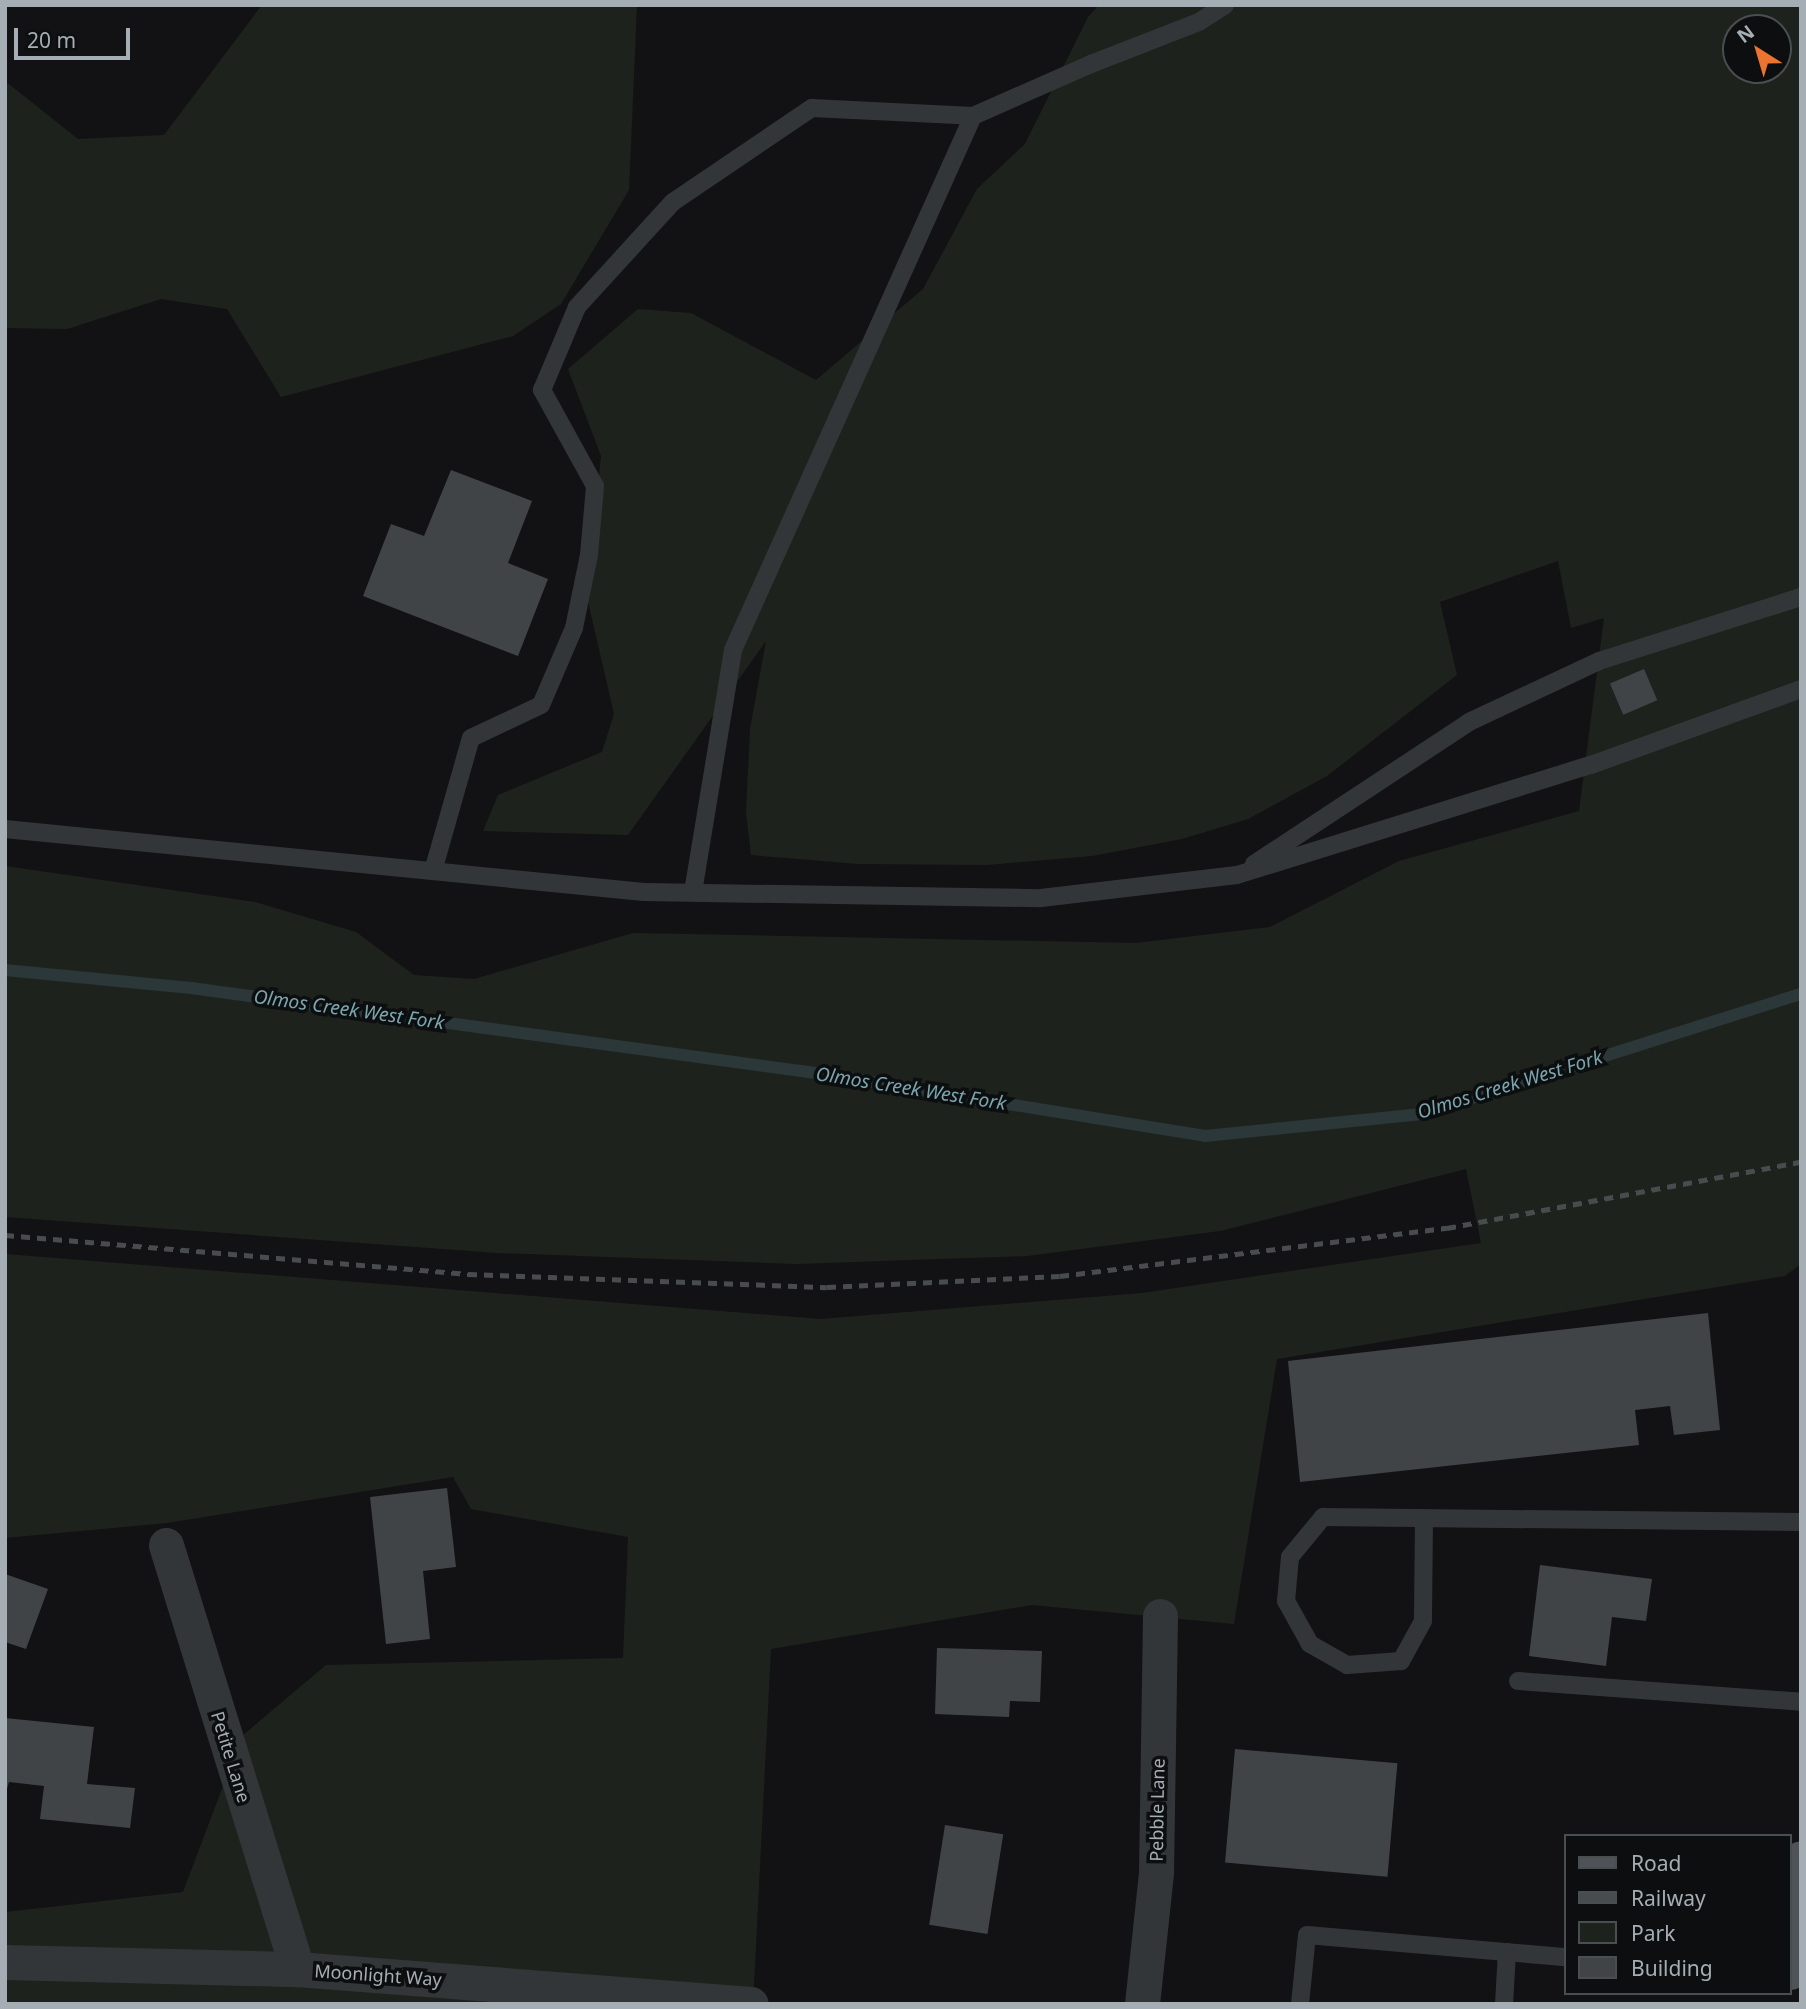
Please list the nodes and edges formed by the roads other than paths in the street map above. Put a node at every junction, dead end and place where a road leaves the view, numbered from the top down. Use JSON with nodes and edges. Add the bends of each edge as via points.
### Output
{"nodes":[{"id":1,"x":1225,"y":5,"type":"edge"},
{"id":2,"x":973,"y":116,"type":"junction"},
{"id":3,"x":1801,"y":597,"type":"edge"},
{"id":4,"x":1801,"y":689,"type":"edge"},
{"id":5,"x":5,"y":828,"type":"edge"},
{"id":6,"x":433,"y":871,"type":"junction"},
{"id":7,"x":1237,"y":875,"type":"junction"},
{"id":8,"x":693,"y":892,"type":"junction"},
{"id":9,"x":1424,"y":1520,"type":"junction"},
{"id":10,"x":1801,"y":1522,"type":"edge"},
{"id":11,"x":166,"y":1545,"type":"dead end"},
{"id":12,"x":1160,"y":1616,"type":"dead end"},
{"id":13,"x":1518,"y":1681,"type":"dead end"},
{"id":14,"x":1801,"y":1702,"type":"edge"},
{"id":15,"x":1801,"y":1861,"type":"edge"},
{"id":16,"x":1792,"y":1951,"type":"edge"},
{"id":17,"x":1507,"y":1952,"type":"junction"},
{"id":18,"x":1564,"y":1957,"type":"edge"},
{"id":19,"x":5,"y":1962,"type":"edge"},
{"id":20,"x":297,"y":1969,"type":"junction"},
{"id":21,"x":751,"y":2004,"type":"edge"},
{"id":22,"x":1142,"y":2004,"type":"edge"},
{"id":23,"x":1300,"y":2004,"type":"edge"},
{"id":24,"x":1504,"y":2004,"type":"edge"}],
"edges":[{"from":1,"to":2,"type":"lane","via":[[1199,22]]},
{"from":2,"to":6,"type":"lane","via":[[812,108],[673,202],[577,307],[542,390],[596,486],[589,555],[574,628],[541,705],[471,738]]},
{"from":2,"to":8,"type":"lane","via":[[733,650]]},
{"from":3,"to":7,"type":"lane","via":[[1600,661],[1469,723]]},
{"from":4,"to":7,"type":"lane","via":[[1591,765]]},
{"from":5,"to":6,"type":"lane"},
{"from":6,"to":8,"type":"lane","via":[[644,892]]},
{"from":7,"to":8,"type":"lane","via":[[1041,898]]},
{"from":9,"to":9,"type":"lane","via":[[1323,1517],[1290,1557],[1286,1601],[1310,1644],[1347,1665],[1401,1661],[1423,1621]]},
{"from":9,"to":10,"type":"lane"},
{"from":11,"to":20,"type":"street","name":"Petite Lane"},
{"from":12,"to":22,"type":"street","name":"Pebble Lane","via":[[1156,1871]]},
{"from":13,"to":14,"type":"lane"},
{"from":15,"to":16,"type":"main road"},
{"from":17,"to":18,"type":"lane"},
{"from":17,"to":23,"type":"lane","via":[[1307,1935]]},
{"from":17,"to":24,"type":"lane"},
{"from":19,"to":20,"type":"street","name":"Moonlight Way"},
{"from":20,"to":21,"type":"street","name":"Moonlight Way"}]}
